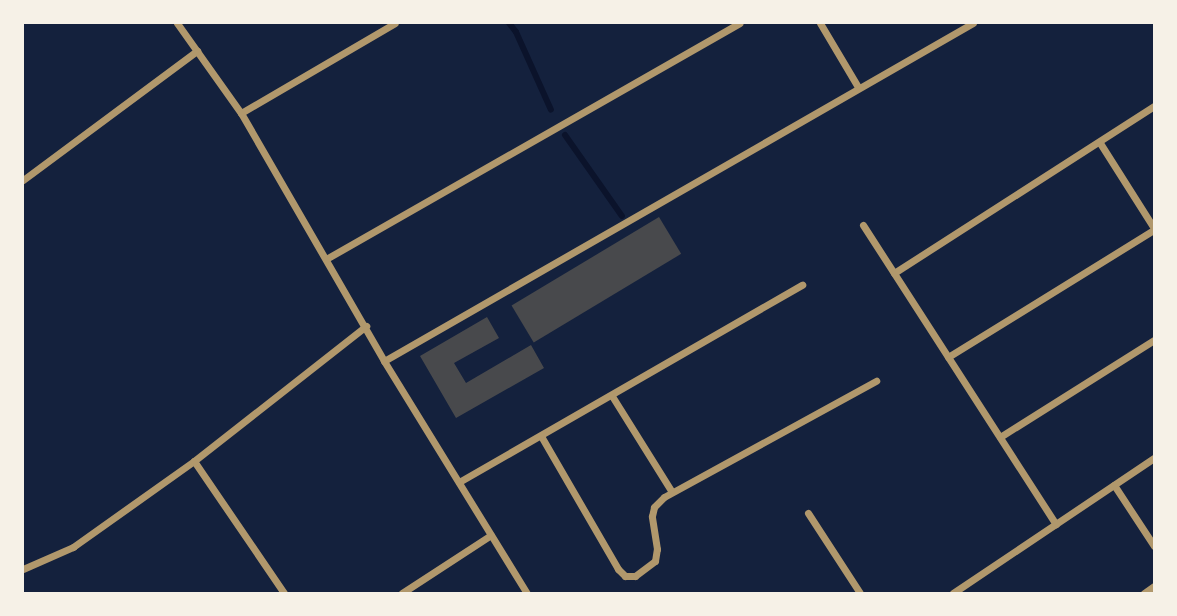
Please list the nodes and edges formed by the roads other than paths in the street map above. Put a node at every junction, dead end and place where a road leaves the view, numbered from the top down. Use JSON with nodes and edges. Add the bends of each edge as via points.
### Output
{"nodes":[{"id":1,"x":177,"y":23,"type":"edge"},
{"id":2,"x":395,"y":23,"type":"edge"},
{"id":3,"x":739,"y":23,"type":"edge"},
{"id":4,"x":820,"y":23,"type":"edge"},
{"id":5,"x":973,"y":23,"type":"edge"},
{"id":6,"x":197,"y":51,"type":"junction"},
{"id":7,"x":858,"y":87,"type":"junction"},
{"id":8,"x":1154,"y":106,"type":"edge"},
{"id":9,"x":241,"y":113,"type":"junction"},
{"id":10,"x":1100,"y":143,"type":"junction"},
{"id":11,"x":23,"y":180,"type":"edge"},
{"id":12,"x":863,"y":225,"type":"dead end"},
{"id":13,"x":1154,"y":229,"type":"edge"},
{"id":14,"x":326,"y":259,"type":"junction"},
{"id":15,"x":894,"y":273,"type":"junction"},
{"id":16,"x":802,"y":285,"type":"dead end"},
{"id":17,"x":366,"y":326,"type":"junction"},
{"id":18,"x":1154,"y":340,"type":"edge"},
{"id":19,"x":948,"y":357,"type":"junction"},
{"id":20,"x":384,"y":361,"type":"junction"},
{"id":21,"x":876,"y":381,"type":"dead end"},
{"id":22,"x":612,"y":396,"type":"junction"},
{"id":23,"x":541,"y":436,"type":"junction"},
{"id":24,"x":1000,"y":436,"type":"junction"},
{"id":25,"x":1154,"y":458,"type":"edge"},
{"id":26,"x":194,"y":461,"type":"junction"},
{"id":27,"x":459,"y":482,"type":"junction"},
{"id":28,"x":1114,"y":485,"type":"junction"},
{"id":29,"x":672,"y":492,"type":"junction"},
{"id":30,"x":808,"y":513,"type":"dead end"},
{"id":31,"x":1056,"y":524,"type":"junction"},
{"id":32,"x":491,"y":535,"type":"junction"},
{"id":33,"x":1154,"y":546,"type":"edge"},
{"id":34,"x":23,"y":569,"type":"edge"},
{"id":35,"x":1154,"y":586,"type":"edge"},
{"id":36,"x":284,"y":593,"type":"edge"},
{"id":37,"x":402,"y":593,"type":"edge"},
{"id":38,"x":527,"y":593,"type":"edge"},
{"id":39,"x":860,"y":593,"type":"edge"},
{"id":40,"x":953,"y":593,"type":"edge"},
{"id":41,"x":1144,"y":593,"type":"edge"}],
"edges":[{"from":1,"to":6,"type":"street"},
{"from":2,"to":9,"type":"street"},
{"from":3,"to":14,"type":"street"},
{"from":4,"to":7,"type":"street"},
{"from":5,"to":7,"type":"street"},
{"from":6,"to":9,"type":"street"},
{"from":6,"to":11,"type":"street"},
{"from":7,"to":20,"type":"street"},
{"from":8,"to":10,"type":"street"},
{"from":9,"to":14,"type":"street"},
{"from":10,"to":13,"type":"street"},
{"from":10,"to":15,"type":"street"},
{"from":12,"to":15,"type":"street"},
{"from":13,"to":19,"type":"street"},
{"from":14,"to":17,"type":"street"},
{"from":15,"to":19,"type":"street"},
{"from":16,"to":22,"type":"street"},
{"from":17,"to":20,"type":"street"},
{"from":17,"to":26,"type":"street"},
{"from":18,"to":24,"type":"street"},
{"from":19,"to":24,"type":"street"},
{"from":20,"to":27,"type":"street"},
{"from":21,"to":29,"type":"street"},
{"from":22,"to":23,"type":"street"},
{"from":22,"to":29,"type":"street"},
{"from":23,"to":27,"type":"street"},
{"from":23,"to":29,"type":"street","via":[[625,576],[635,576],[655,561],[654,507]]},
{"from":24,"to":31,"type":"street"},
{"from":25,"to":28,"type":"street"},
{"from":26,"to":34,"type":"street","via":[[73,547]]},
{"from":26,"to":36,"type":"street"},
{"from":27,"to":32,"type":"street"},
{"from":28,"to":31,"type":"street"},
{"from":28,"to":33,"type":"street"},
{"from":30,"to":39,"type":"street"},
{"from":31,"to":40,"type":"street"},
{"from":32,"to":37,"type":"street"},
{"from":32,"to":38,"type":"street"},
{"from":35,"to":41,"type":"street"}]}
